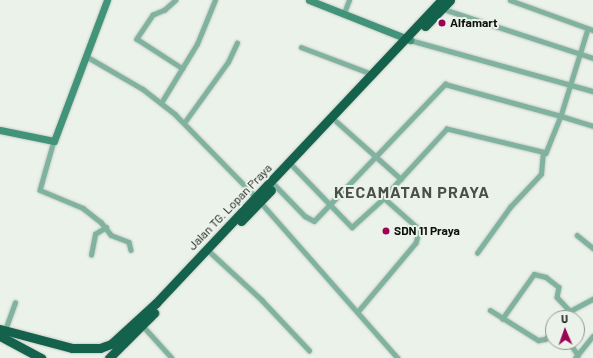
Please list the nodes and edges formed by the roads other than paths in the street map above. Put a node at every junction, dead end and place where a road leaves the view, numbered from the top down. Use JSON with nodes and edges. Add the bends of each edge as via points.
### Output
{"nodes":[{"id":1,"x":107,"y":0,"type":"edge"},
{"id":2,"x":176,"y":0,"type":"edge"},
{"id":3,"x":215,"y":0,"type":"edge"},
{"id":4,"x":308,"y":0,"type":"edge"},
{"id":5,"x":349,"y":0,"type":"edge"},
{"id":6,"x":450,"y":0,"type":"edge"},
{"id":7,"x":510,"y":0,"type":"edge"},
{"id":8,"x":442,"y":4,"type":"edge"},
{"id":9,"x":344,"y":13,"type":"junction"},
{"id":10,"x":591,"y":30,"type":"edge"},
{"id":11,"x":407,"y":39,"type":"junction"},
{"id":12,"x":237,"y":43,"type":"dead end"},
{"id":13,"x":301,"y":47,"type":"dead end"},
{"id":14,"x":581,"y":54,"type":"junction"},
{"id":15,"x":86,"y":56,"type":"junction"},
{"id":16,"x":593,"y":58,"type":"edge"},
{"id":17,"x":182,"y":68,"type":"junction"},
{"id":18,"x":372,"y":74,"type":"junction"},
{"id":19,"x":572,"y":85,"type":"junction"},
{"id":20,"x":593,"y":91,"type":"edge"},
{"id":21,"x":161,"y":102,"type":"junction"},
{"id":22,"x":561,"y":116,"type":"junction"},
{"id":23,"x":336,"y":121,"type":"junction"},
{"id":24,"x":184,"y":123,"type":"junction"},
{"id":25,"x":593,"y":126,"type":"edge"},
{"id":26,"x":0,"y":130,"type":"edge"},
{"id":27,"x":54,"y":141,"type":"junction"},
{"id":28,"x":543,"y":153,"type":"junction"},
{"id":29,"x":375,"y":156,"type":"junction"},
{"id":30,"x":293,"y":166,"type":"junction"},
{"id":31,"x":401,"y":179,"type":"junction"},
{"id":32,"x":275,"y":185,"type":"junction"},
{"id":33,"x":384,"y":198,"type":"junction"},
{"id":34,"x":258,"y":200,"type":"junction"},
{"id":35,"x":329,"y":205,"type":"junction"},
{"id":36,"x":106,"y":227,"type":"junction"},
{"id":37,"x":577,"y":235,"type":"dead end"},
{"id":38,"x":593,"y":248,"type":"edge"},
{"id":39,"x":131,"y":250,"type":"dead end"},
{"id":40,"x":210,"y":252,"type":"junction"},
{"id":41,"x":477,"y":253,"type":"dead end"},
{"id":42,"x":91,"y":255,"type":"dead end"},
{"id":43,"x":593,"y":299,"type":"edge"},
{"id":44,"x":15,"y":303,"type":"dead end"},
{"id":45,"x":490,"y":310,"type":"dead end"},
{"id":46,"x":569,"y":310,"type":"edge"},
{"id":47,"x":572,"y":310,"type":"edge"},
{"id":48,"x":358,"y":312,"type":"junction"},
{"id":49,"x":502,"y":319,"type":"junction"},
{"id":50,"x":142,"y":326,"type":"junction"},
{"id":51,"x":2,"y":332,"type":"edge"},
{"id":52,"x":593,"y":336,"type":"edge"},
{"id":53,"x":545,"y":337,"type":"edge"},
{"id":54,"x":41,"y":340,"type":"junction"},
{"id":55,"x":105,"y":347,"type":"junction"},
{"id":56,"x":308,"y":350,"type":"dead end"},
{"id":57,"x":39,"y":357,"type":"edge"},
{"id":58,"x":110,"y":357,"type":"edge"},
{"id":59,"x":577,"y":357,"type":"edge"},
{"id":60,"x":172,"y":358,"type":"edge"},
{"id":61,"x":398,"y":358,"type":"edge"}],
"edges":[{"from":1,"to":15,"type":"street"},
{"from":2,"to":17,"type":"street","via":[[165,10],[154,14],[137,39]]},
{"from":3,"to":17,"type":"street","via":[[197,44]]},
{"from":4,"to":9,"type":"street"},
{"from":5,"to":9,"type":"street"},
{"from":6,"to":8,"type":"highway","name":"Jalan TG. Lopan Praya"},
{"from":7,"to":10,"type":"street"},
{"from":8,"to":11,"type":"highway","name":"Jalan TG. Lopan Praya"},
{"from":8,"to":14,"type":"street"},
{"from":9,"to":11,"type":"street"},
{"from":10,"to":14,"type":"street"},
{"from":11,"to":18,"type":"highway","name":"Jalan TG. Lopan Praya"},
{"from":11,"to":19,"type":"street"},
{"from":11,"to":23,"type":"highway","name":"Jalan TG. Lopan Praya"},
{"from":12,"to":24,"type":"street","via":[[228,62]]},
{"from":13,"to":18,"type":"street"},
{"from":14,"to":16,"type":"street"},
{"from":14,"to":19,"type":"street"},
{"from":15,"to":21,"type":"street"},
{"from":15,"to":27,"type":"street"},
{"from":17,"to":21,"type":"street"},
{"from":18,"to":34,"type":"highway","name":"Jalan TG. Lopan Praya"},
{"from":19,"to":20,"type":"street"},
{"from":19,"to":22,"type":"street"},
{"from":21,"to":24,"type":"street"},
{"from":22,"to":25,"type":"street"},
{"from":22,"to":28,"type":"street","via":[[549,151]]},
{"from":22,"to":29,"type":"street","via":[[445,84]]},
{"from":23,"to":29,"type":"street"},
{"from":23,"to":30,"type":"highway","name":"Jalan TG. Lopan Praya"},
{"from":24,"to":34,"type":"street"},
{"from":26,"to":27,"type":"street"},
{"from":27,"to":36,"type":"street","via":[[40,190],[83,208]]},
{"from":28,"to":31,"type":"street","via":[[447,129]]},
{"from":28,"to":41,"type":"street","via":[[541,174],[510,207]]},
{"from":29,"to":31,"type":"street"},
{"from":29,"to":35,"type":"street"},
{"from":30,"to":32,"type":"highway","name":"Jalan TG. Lopan Praya"},
{"from":30,"to":35,"type":"street"},
{"from":31,"to":33,"type":"street"},
{"from":32,"to":34,"type":"highway","name":"Jalan TG. Lopan Praya"},
{"from":32,"to":35,"type":"street","via":[[312,221]]},
{"from":33,"to":35,"type":"street","via":[[353,227]]},
{"from":33,"to":48,"type":"street","via":[[418,228],[418,239]]},
{"from":34,"to":40,"type":"highway","name":"Jalan TG. Lopan Praya"},
{"from":34,"to":48,"type":"street"},
{"from":34,"to":55,"type":"highway","name":"Jalan TG. Lopan Praya","via":[[124,334]]},
{"from":36,"to":39,"type":"street","via":[[111,234],[129,242]]},
{"from":36,"to":42,"type":"street","via":[[96,234]]},
{"from":37,"to":38,"type":"street"},
{"from":40,"to":50,"type":"highway","name":"Jalan TG. Lopan Praya"},
{"from":40,"to":56,"type":"street","via":[[262,300]]},
{"from":43,"to":47,"type":"street"},
{"from":44,"to":51,"type":"street"},
{"from":45,"to":49,"type":"street"},
{"from":46,"to":49,"type":"street","via":[[557,297],[558,287],[546,277],[534,274]]},
{"from":48,"to":61,"type":"street"},
{"from":49,"to":53,"type":"street","via":[[540,341]]},
{"from":50,"to":58,"type":"highway","name":"Jalan TG. Lopan Praya"},
{"from":50,"to":60,"type":"street"},
{"from":51,"to":54,"type":"highway"},
{"from":51,"to":57,"type":"highway"},
{"from":52,"to":59,"type":"street"},
{"from":54,"to":55,"type":"highway","via":[[72,348]]},
{"from":54,"to":57,"type":"highway"},
{"from":55,"to":58,"type":"street"}]}
